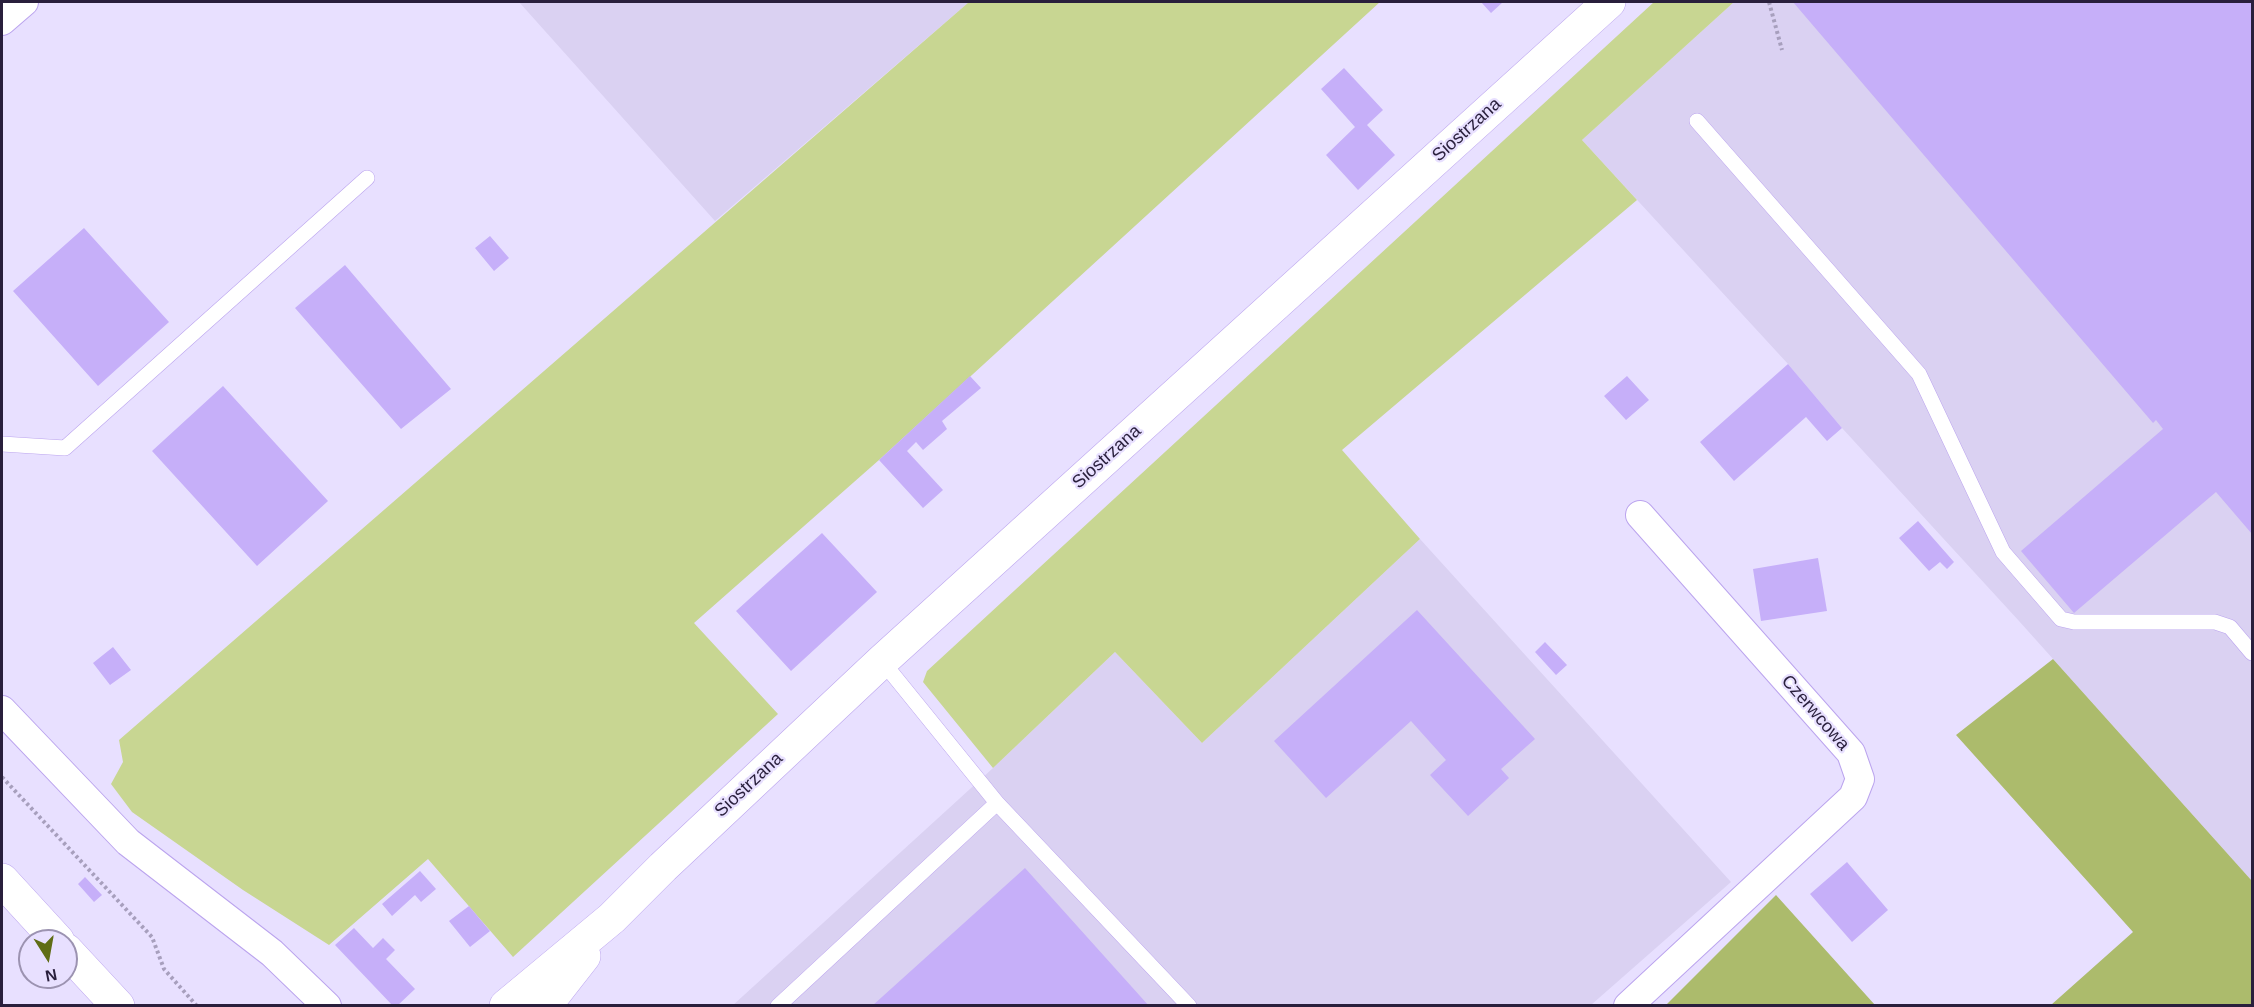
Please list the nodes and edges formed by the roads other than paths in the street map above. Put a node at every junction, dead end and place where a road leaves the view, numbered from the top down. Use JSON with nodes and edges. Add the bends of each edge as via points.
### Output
{"nodes":[{"id":1,"x":24,"y":2,"type":"edge"},
{"id":2,"x":1609,"y":2,"type":"edge"},
{"id":3,"x":2,"y":21,"type":"edge"},
{"id":4,"x":1697,"y":121,"type":"dead end"},
{"id":5,"x":367,"y":178,"type":"dead end"},
{"id":6,"x":2,"y":444,"type":"edge"},
{"id":7,"x":1640,"y":515,"type":"dead end"},
{"id":8,"x":2253,"y":653,"type":"edge"},
{"id":9,"x":882,"y":661,"type":"junction"},
{"id":10,"x":2,"y":710,"type":"edge"},
{"id":11,"x":997,"y":803,"type":"junction"},
{"id":12,"x":2,"y":880,"type":"edge"},
{"id":13,"x":612,"y":918,"type":"junction"},
{"id":14,"x":47,"y":929,"type":"edge"},
{"id":15,"x":78,"y":963,"type":"edge"},
{"id":16,"x":118,"y":1005,"type":"edge"},
{"id":17,"x":327,"y":1005,"type":"edge"},
{"id":18,"x":506,"y":1005,"type":"edge"},
{"id":19,"x":545,"y":1005,"type":"edge"},
{"id":20,"x":778,"y":1005,"type":"edge"},
{"id":21,"x":1189,"y":1005,"type":"edge"},
{"id":22,"x":1628,"y":1005,"type":"edge"}],
"edges":[{"from":1,"to":3,"type":"street"},
{"from":2,"to":9,"type":"street","name":"Siostrzana"},
{"from":4,"to":8,"type":"lane","via":[[1919,374],[2003,552],[2061,619],[2215,622],[2230,627]]},
{"from":5,"to":6,"type":"lane","via":[[65,448]]},
{"from":7,"to":22,"type":"street","name":"Czerwcowa","via":[[1851,753],[1860,779],[1853,797]]},
{"from":9,"to":11,"type":"lane"},
{"from":9,"to":13,"type":"street","name":"Siostrzana"},
{"from":10,"to":17,"type":"street","via":[[128,842],[272,953]]},
{"from":11,"to":20,"type":"lane"},
{"from":11,"to":21,"type":"lane"},
{"from":12,"to":14,"type":"street"},
{"from":13,"to":18,"type":"street","name":"Siostrzana"},
{"from":13,"to":19,"type":"street","name":"Siostrzana"},
{"from":15,"to":16,"type":"street"}]}
